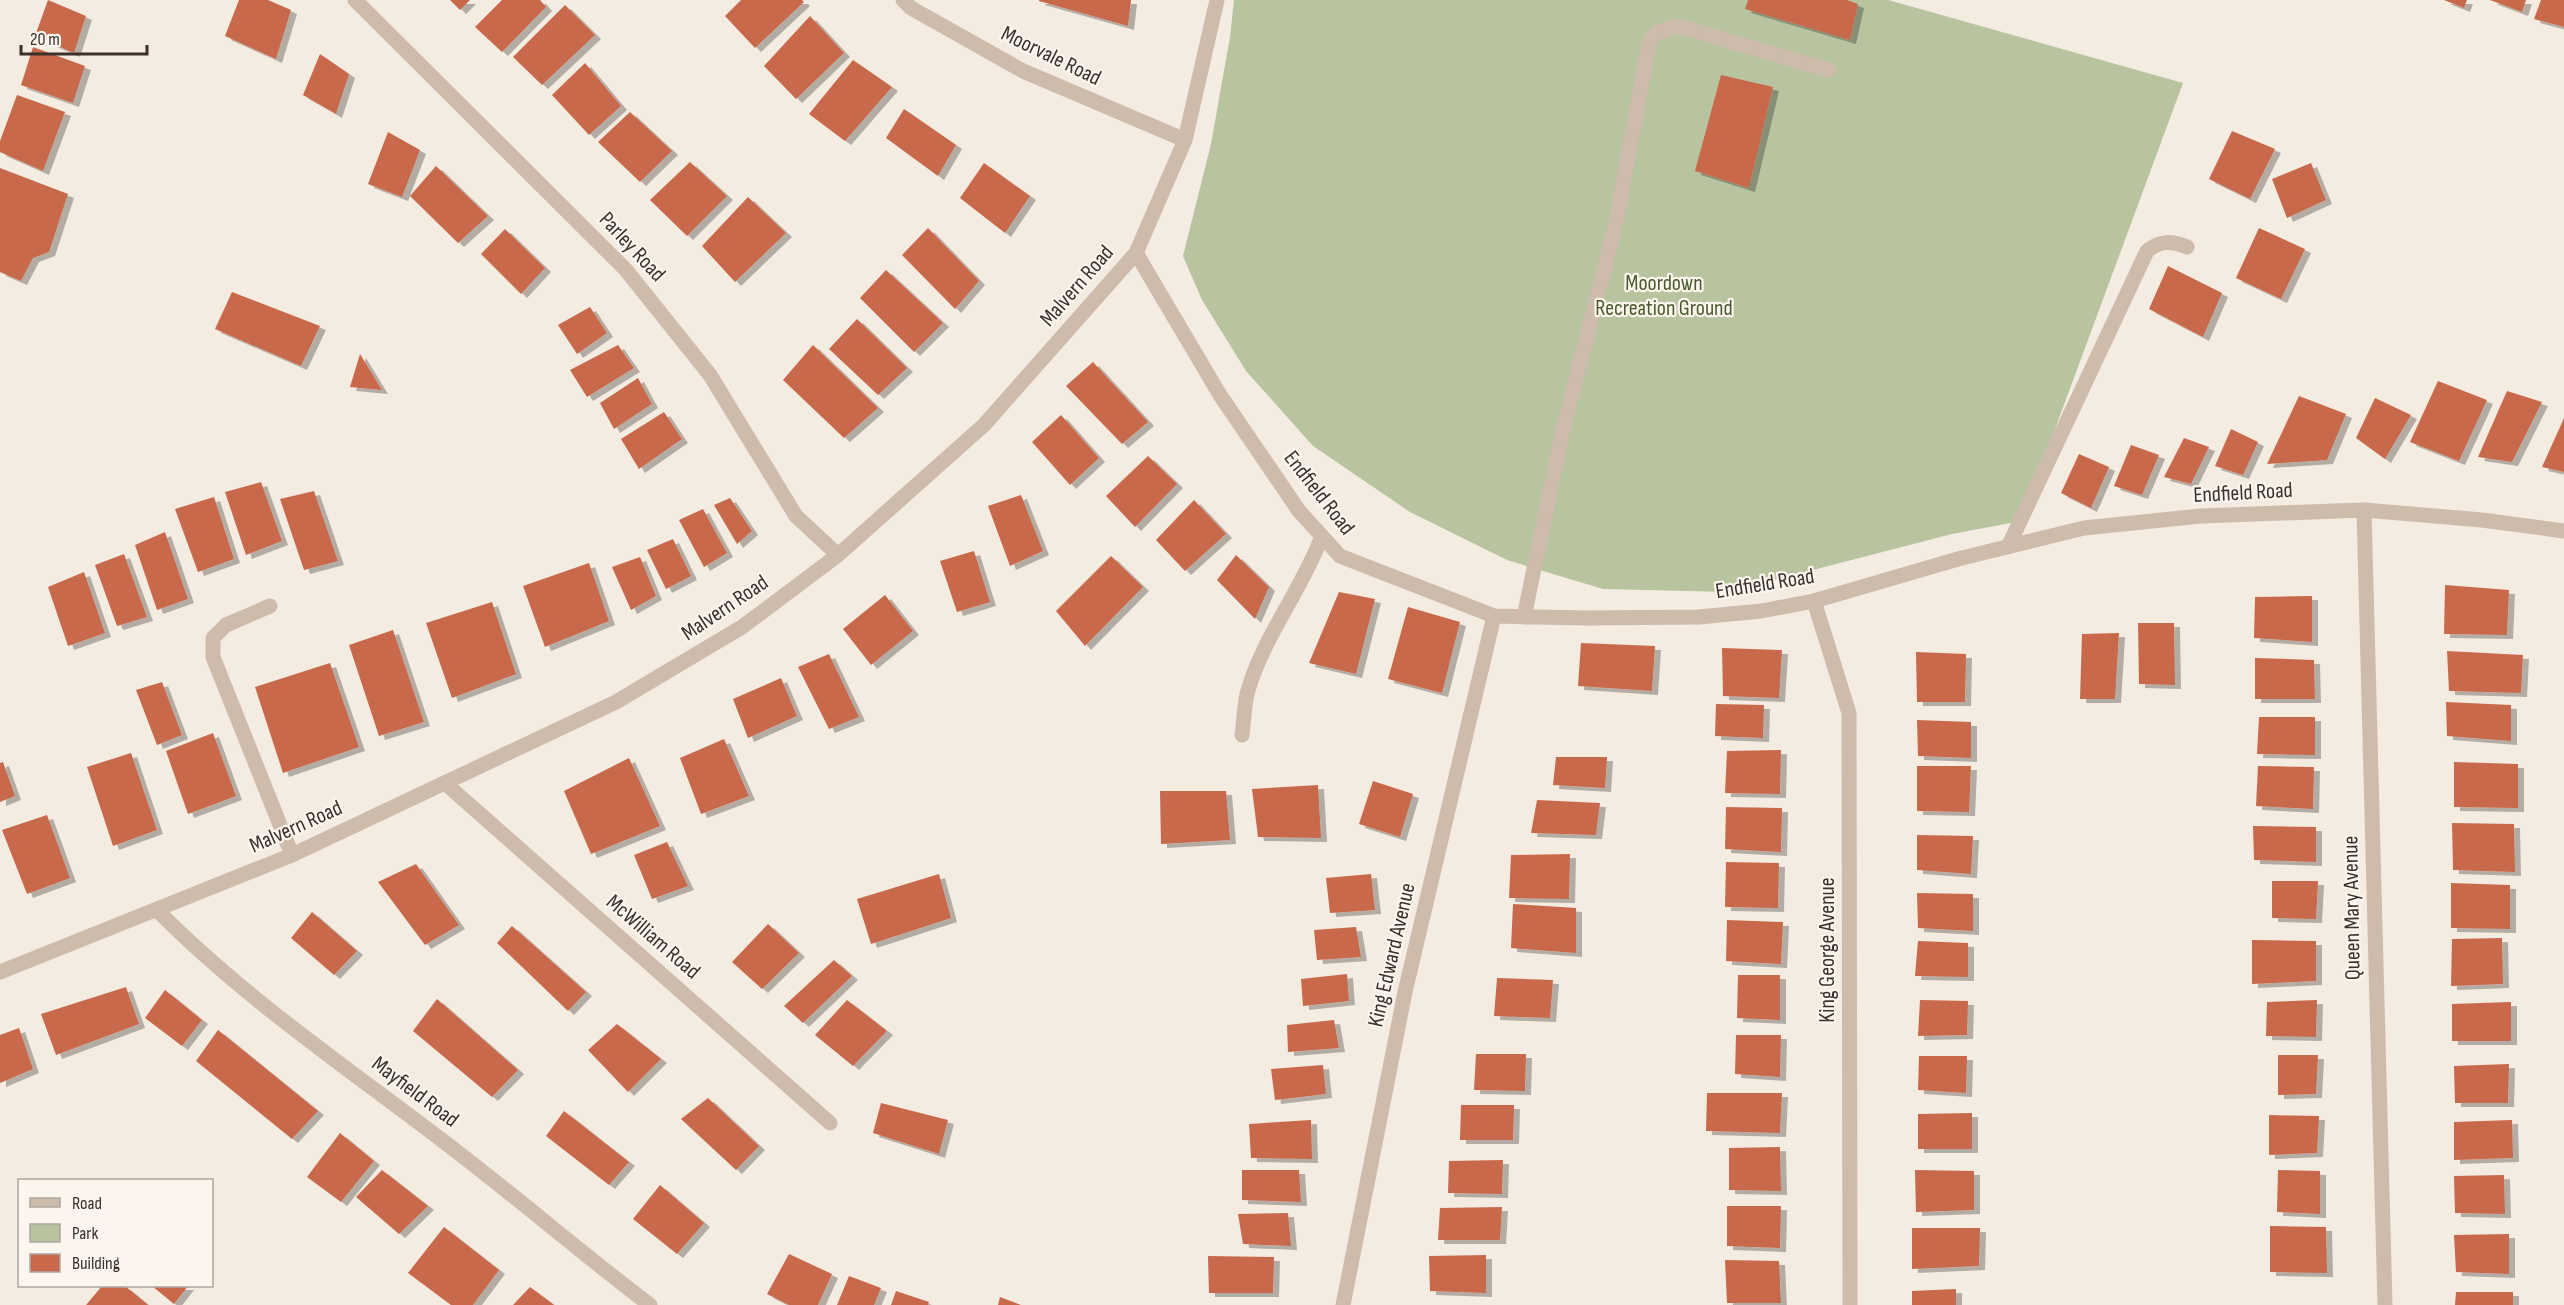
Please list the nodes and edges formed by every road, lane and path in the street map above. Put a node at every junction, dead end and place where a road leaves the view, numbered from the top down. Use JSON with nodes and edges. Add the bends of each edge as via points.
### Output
{"nodes":[{"id":1,"x":355,"y":0,"type":"edge"},
{"id":2,"x":903,"y":0,"type":"edge"},
{"id":3,"x":1217,"y":0,"type":"edge"},
{"id":4,"x":1828,"y":70,"type":"dead end"},
{"id":5,"x":1185,"y":140,"type":"junction"},
{"id":6,"x":2187,"y":247,"type":"dead end"},
{"id":7,"x":1136,"y":252,"type":"junction"},
{"id":8,"x":2364,"y":510,"type":"junction"},
{"id":9,"x":2564,"y":531,"type":"edge"},
{"id":10,"x":1322,"y":536,"type":"junction"},
{"id":11,"x":2008,"y":547,"type":"junction"},
{"id":12,"x":838,"y":555,"type":"junction"},
{"id":13,"x":1814,"y":601,"type":"junction"},
{"id":14,"x":270,"y":606,"type":"dead end"},
{"id":15,"x":1494,"y":616,"type":"junction"},
{"id":16,"x":1524,"y":617,"type":"junction"},
{"id":17,"x":1242,"y":735,"type":"dead end"},
{"id":18,"x":446,"y":784,"type":"junction"},
{"id":19,"x":292,"y":855,"type":"junction"},
{"id":20,"x":157,"y":910,"type":"junction"},
{"id":21,"x":0,"y":972,"type":"edge"},
{"id":22,"x":830,"y":1123,"type":"dead end"},
{"id":23,"x":650,"y":1305,"type":"edge"},
{"id":24,"x":1343,"y":1305,"type":"edge"},
{"id":25,"x":1850,"y":1305,"type":"edge"},
{"id":26,"x":2385,"y":1305,"type":"edge"}],
"edges":[{"from":1,"to":12,"type":"street","name":"Parley Road","via":[[626,270],[710,375],[796,516]]},
{"from":2,"to":5,"type":"street","name":"Moorvale Road","via":[[1023,70]]},
{"from":3,"to":5,"type":"street","name":"Malvern Road"},
{"from":4,"to":16,"type":"street","via":[[1678,26],[1656,33],[1649,43],[1615,227],[1563,429]]},
{"from":5,"to":7,"type":"street","name":"Malvern Road"},
{"from":6,"to":11,"type":"street","via":[[2163,242],[2147,251]]},
{"from":7,"to":10,"type":"street","name":"Endfield Road","via":[[1220,396],[1299,511]]},
{"from":7,"to":12,"type":"street","name":"Malvern Road","via":[[984,426]]},
{"from":8,"to":9,"type":"street","name":"Endfield Road"},
{"from":8,"to":11,"type":"street","name":"Endfield Road","via":[[2201,516],[2084,528]]},
{"from":8,"to":26,"type":"street","name":"Queen Mary Avenue"},
{"from":10,"to":15,"type":"street","name":"Endfield Road","via":[[1340,556]]},
{"from":10,"to":17,"type":"street","via":[[1256,667],[1247,695]]},
{"from":11,"to":13,"type":"street","name":"Endfield Road"},
{"from":12,"to":18,"type":"street","name":"Malvern Road","via":[[742,627],[616,702]]},
{"from":13,"to":16,"type":"street","name":"Endfield Road","via":[[1761,611],[1699,616]]},
{"from":13,"to":25,"type":"street","name":"King George Avenue","via":[[1849,713]]},
{"from":14,"to":19,"type":"street","via":[[226,625],[213,638],[213,657]]},
{"from":15,"to":16,"type":"street","name":"Endfield Road"},
{"from":15,"to":24,"type":"street","name":"King Edward Avenue","via":[[1405,992]]},
{"from":18,"to":19,"type":"street","name":"Malvern Road"},
{"from":18,"to":22,"type":"street","name":"McWilliam Road"},
{"from":19,"to":20,"type":"street","name":"Malvern Road"},
{"from":20,"to":21,"type":"street","name":"Malvern Road"},
{"from":20,"to":23,"type":"street","name":"Mayfield Road","via":[[197,950]]}]}
